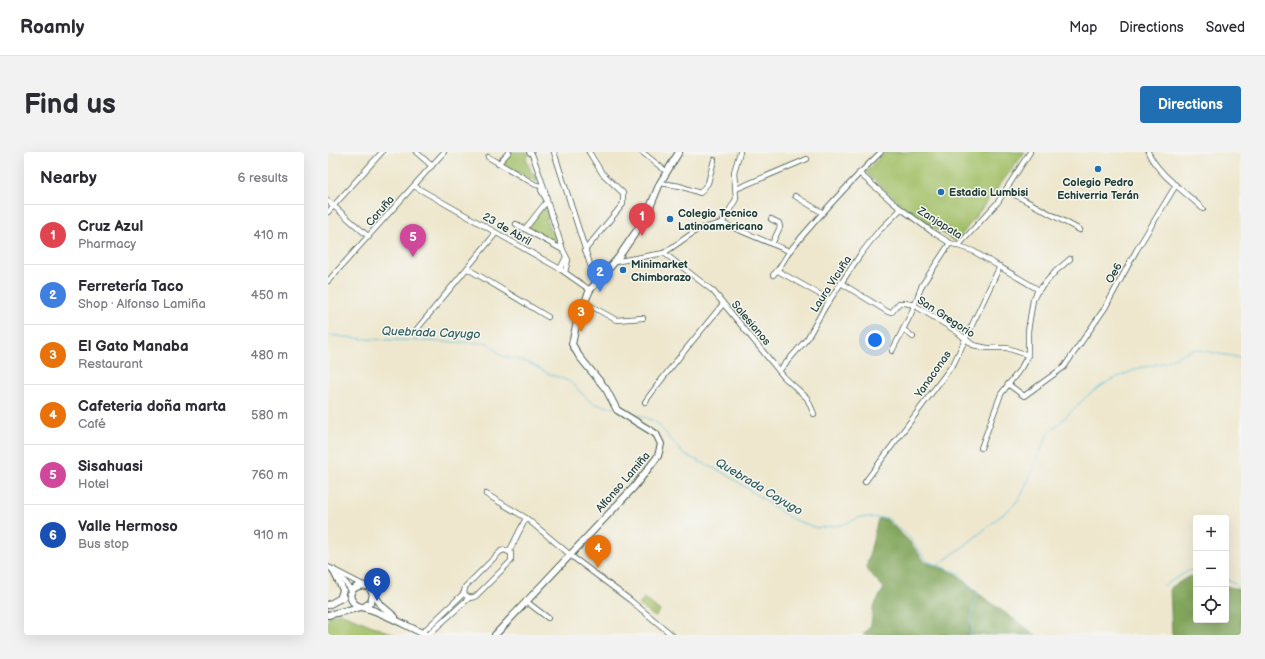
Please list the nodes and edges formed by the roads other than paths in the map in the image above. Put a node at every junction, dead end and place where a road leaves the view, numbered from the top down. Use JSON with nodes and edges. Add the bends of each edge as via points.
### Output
{"nodes":[{"id":1,"x":382,"y":152,"type":"edge"},
{"id":2,"x":416,"y":152,"type":"edge"},
{"id":3,"x":444,"y":152,"type":"edge"},
{"id":4,"x":509,"y":152,"type":"edge"},
{"id":5,"x":554,"y":152,"type":"edge"},
{"id":6,"x":589,"y":152,"type":"edge"},
{"id":7,"x":643,"y":152,"type":"edge"},
{"id":8,"x":679,"y":152,"type":"edge"},
{"id":9,"x":740,"y":152,"type":"edge"},
{"id":10,"x":881,"y":152,"type":"edge"},
{"id":11,"x":1030,"y":152,"type":"edge"},
{"id":12,"x":1148,"y":152,"type":"edge"},
{"id":13,"x":532,"y":153,"type":"edge"},
{"id":14,"x":488,"y":157,"type":"dead end"},
{"id":15,"x":807,"y":159,"type":"dead end"},
{"id":16,"x":714,"y":160,"type":"dead end"},
{"id":17,"x":498,"y":164,"type":"junction"},
{"id":18,"x":432,"y":166,"type":"junction"},
{"id":19,"x":666,"y":172,"type":"junction"},
{"id":20,"x":859,"y":173,"type":"junction"},
{"id":21,"x":660,"y":183,"type":"junction"},
{"id":22,"x":1176,"y":185,"type":"junction"},
{"id":23,"x":414,"y":186,"type":"junction"},
{"id":24,"x":542,"y":186,"type":"junction"},
{"id":25,"x":736,"y":189,"type":"junction"},
{"id":26,"x":1006,"y":190,"type":"junction"},
{"id":27,"x":795,"y":196,"type":"dead end"},
{"id":28,"x":328,"y":201,"type":"edge"},
{"id":29,"x":547,"y":201,"type":"junction"},
{"id":30,"x":334,"y":206,"type":"junction"},
{"id":31,"x":901,"y":209,"type":"junction"},
{"id":32,"x":1204,"y":209,"type":"dead end"},
{"id":33,"x":328,"y":212,"type":"edge"},
{"id":34,"x":823,"y":213,"type":"junction"},
{"id":35,"x":771,"y":219,"type":"dead end"},
{"id":36,"x":722,"y":223,"type":"junction"},
{"id":37,"x":516,"y":224,"type":"dead end"},
{"id":38,"x":524,"y":229,"type":"junction"},
{"id":39,"x":1080,"y":230,"type":"dead end"},
{"id":40,"x":496,"y":233,"type":"junction"},
{"id":41,"x":370,"y":237,"type":"junction"},
{"id":42,"x":950,"y":243,"type":"junction"},
{"id":43,"x":772,"y":244,"type":"junction"},
{"id":44,"x":958,"y":246,"type":"junction"},
{"id":45,"x":563,"y":250,"type":"junction"},
{"id":46,"x":585,"y":250,"type":"junction"},
{"id":47,"x":790,"y":251,"type":"junction"},
{"id":48,"x":664,"y":253,"type":"junction"},
{"id":49,"x":566,"y":257,"type":"junction"},
{"id":50,"x":1070,"y":259,"type":"dead end"},
{"id":51,"x":614,"y":262,"type":"junction"},
{"id":52,"x":1000,"y":266,"type":"junction"},
{"id":53,"x":468,"y":269,"type":"junction"},
{"id":54,"x":560,"y":269,"type":"junction"},
{"id":55,"x":778,"y":271,"type":"junction"},
{"id":56,"x":565,"y":272,"type":"junction"},
{"id":57,"x":773,"y":275,"type":"dead end"},
{"id":58,"x":328,"y":281,"type":"edge"},
{"id":59,"x":596,"y":283,"type":"junction"},
{"id":60,"x":841,"y":283,"type":"junction"},
{"id":61,"x":590,"y":290,"type":"junction"},
{"id":62,"x":1039,"y":290,"type":"junction"},
{"id":63,"x":830,"y":300,"type":"junction"},
{"id":64,"x":584,"y":302,"type":"junction"},
{"id":65,"x":723,"y":304,"type":"junction"},
{"id":66,"x":914,"y":305,"type":"junction"},
{"id":67,"x":548,"y":317,"type":"dead end"},
{"id":68,"x":643,"y":318,"type":"dead end"},
{"id":69,"x":417,"y":329,"type":"dead end"},
{"id":70,"x":902,"y":330,"type":"junction"},
{"id":71,"x":913,"y":337,"type":"dead end"},
{"id":72,"x":966,"y":339,"type":"junction"},
{"id":73,"x":892,"y":351,"type":"dead end"},
{"id":74,"x":1028,"y":355,"type":"junction"},
{"id":75,"x":779,"y":371,"type":"junction"},
{"id":76,"x":1008,"y":384,"type":"junction"},
{"id":77,"x":646,"y":402,"type":"dead end"},
{"id":78,"x":814,"y":414,"type":"dead end"},
{"id":79,"x":981,"y":448,"type":"dead end"},
{"id":80,"x":865,"y":482,"type":"dead end"},
{"id":81,"x":486,"y":494,"type":"dead end"},
{"id":82,"x":526,"y":518,"type":"junction"},
{"id":83,"x":509,"y":552,"type":"junction"},
{"id":84,"x":571,"y":555,"type":"junction"},
{"id":85,"x":333,"y":570,"type":"edge"},
{"id":86,"x":361,"y":584,"type":"junction"},
{"id":87,"x":352,"y":592,"type":"junction"},
{"id":88,"x":464,"y":593,"type":"junction"},
{"id":89,"x":373,"y":594,"type":"junction"},
{"id":90,"x":469,"y":598,"type":"junction"},
{"id":91,"x":340,"y":599,"type":"junction"},
{"id":92,"x":527,"y":602,"type":"junction"},
{"id":93,"x":328,"y":605,"type":"edge"},
{"id":94,"x":362,"y":607,"type":"junction"},
{"id":95,"x":328,"y":615,"type":"edge"},
{"id":96,"x":548,"y":618,"type":"dead end"},
{"id":97,"x":413,"y":628,"type":"junction"},
{"id":98,"x":425,"y":634,"type":"edge"},
{"id":99,"x":495,"y":635,"type":"edge"},
{"id":100,"x":672,"y":635,"type":"edge"}],
"edges":[{"from":1,"to":30,"type":"street"},
{"from":2,"to":18,"type":"street"},
{"from":3,"to":18,"type":"street","name":"Coruña"},
{"from":4,"to":17,"type":"street"},
{"from":5,"to":46,"type":"street"},
{"from":6,"to":46,"type":"street","via":[[597,167],[624,193],[624,197],[623,204]]},
{"from":7,"to":19,"type":"street"},
{"from":8,"to":19,"type":"street","name":"Alfonso Lamiña"},
{"from":9,"to":25,"type":"street","via":[[734,172]]},
{"from":10,"to":20,"type":"street"},
{"from":11,"to":26,"type":"street"},
{"from":12,"to":22,"type":"street"},
{"from":13,"to":24,"type":"street"},
{"from":14,"to":17,"type":"street"},
{"from":15,"to":25,"type":"street"},
{"from":16,"to":21,"type":"street","via":[[708,183],[700,193]]},
{"from":17,"to":24,"type":"street"},
{"from":18,"to":23,"type":"street","name":"Coruña"},
{"from":19,"to":21,"type":"street","name":"Alfonso Lamiña"},
{"from":20,"to":31,"type":"street","name":"Zanjapata"},
{"from":20,"to":34,"type":"street"},
{"from":21,"to":51,"type":"street","name":"Alfonso Lamiña","via":[[646,217]]},
{"from":22,"to":32,"type":"street"},
{"from":22,"to":76,"type":"street","name":"Oe6","via":[[1105,308],[1064,367],[1024,396]]},
{"from":23,"to":40,"type":"street","name":"23 de Abril"},
{"from":23,"to":41,"type":"street","name":"Coruña"},
{"from":24,"to":29,"type":"street"},
{"from":25,"to":36,"type":"street","via":[[736,199]]},
{"from":26,"to":39,"type":"street"},
{"from":26,"to":44,"type":"street"},
{"from":27,"to":34,"type":"street"},
{"from":28,"to":30,"type":"street"},
{"from":29,"to":38,"type":"street"},
{"from":29,"to":45,"type":"street"},
{"from":30,"to":33,"type":"street"},
{"from":30,"to":41,"type":"street"},
{"from":31,"to":42,"type":"street","name":"Zanjapata"},
{"from":31,"to":60,"type":"street","name":"Laura Vicuña","via":[[878,233]]},
{"from":34,"to":47,"type":"street"},
{"from":35,"to":43,"type":"street","via":[[779,223],[780,227]]},
{"from":36,"to":43,"type":"street"},
{"from":36,"to":48,"type":"street","via":[[697,230]]},
{"from":37,"to":38,"type":"street"},
{"from":38,"to":45,"type":"street"},
{"from":40,"to":53,"type":"street"},
{"from":40,"to":54,"type":"street","name":"23 de Abril"},
{"from":41,"to":58,"type":"street","name":"Coruña"},
{"from":42,"to":44,"type":"street","name":"Zanjapata"},
{"from":42,"to":66,"type":"street","via":[[922,285]]},
{"from":43,"to":47,"type":"street"},
{"from":44,"to":52,"type":"street","name":"Zanjapata"},
{"from":45,"to":49,"type":"street"},
{"from":46,"to":59,"type":"street"},
{"from":47,"to":55,"type":"street"},
{"from":48,"to":51,"type":"street"},
{"from":48,"to":65,"type":"street","name":"Salesianos","via":[[713,291]]},
{"from":49,"to":54,"type":"street"},
{"from":49,"to":56,"type":"street","via":[[568,264]]},
{"from":50,"to":62,"type":"street"},
{"from":51,"to":59,"type":"street","name":"Alfonso Lamiña"},
{"from":52,"to":62,"type":"street","name":"Zanjapata"},
{"from":52,"to":72,"type":"street","name":"Yanaconas"},
{"from":53,"to":67,"type":"street"},
{"from":53,"to":69,"type":"street"},
{"from":54,"to":56,"type":"street","name":"23 de Abril"},
{"from":55,"to":57,"type":"street"},
{"from":55,"to":63,"type":"street"},
{"from":56,"to":61,"type":"street","name":"23 de Abril"},
{"from":59,"to":61,"type":"street","name":"Alfonso Lamiña"},
{"from":60,"to":63,"type":"street","name":"Laura Vicuña"},
{"from":60,"to":66,"type":"street","name":"San Gregorio","via":[[888,312],[892,312],[902,302]]},
{"from":61,"to":64,"type":"street","name":"Alfonso Lamiña"},
{"from":62,"to":74,"type":"street","via":[[1033,300]]},
{"from":63,"to":75,"type":"street","name":"Laura Vicuña","via":[[807,338]]},
{"from":64,"to":68,"type":"street","via":[[616,320]]},
{"from":64,"to":84,"type":"street","name":"Alfonso Lamiña","via":[[572,344],[606,389],[616,408],[656,434],[661,449],[634,487]]},
{"from":65,"to":75,"type":"street","name":"Salesianos"},
{"from":65,"to":77,"type":"street","via":[[674,366],[663,376]]},
{"from":66,"to":70,"type":"street"},
{"from":66,"to":72,"type":"street","name":"San Gregorio"},
{"from":70,"to":71,"type":"street"},
{"from":70,"to":73,"type":"street"},
{"from":72,"to":74,"type":"street","name":"San Gregorio","via":[[980,348],[1007,348]]},
{"from":72,"to":80,"type":"street","name":"Yanaconas","via":[[954,363]]},
{"from":74,"to":76,"type":"street"},
{"from":75,"to":78,"type":"street","name":"Salesianos","via":[[807,398]]},
{"from":76,"to":79,"type":"street","via":[[996,407]]},
{"from":81,"to":82,"type":"street"},
{"from":82,"to":83,"type":"street"},
{"from":82,"to":84,"type":"street"},
{"from":83,"to":88,"type":"street","via":[[500,551],[465,587]]},
{"from":83,"to":90,"type":"street","via":[[512,557],[510,563],[476,596]]},
{"from":84,"to":92,"type":"street","name":"Alfonso Lamiña"},
{"from":84,"to":100,"type":"street"},
{"from":85,"to":86,"type":"street"},
{"from":85,"to":87,"type":"street"},
{"from":85,"to":91,"type":"street","via":[[343,590]]},
{"from":86,"to":87,"type":"street"},
{"from":86,"to":89,"type":"street","via":[[369,587]]},
{"from":87,"to":91,"type":"street"},
{"from":87,"to":94,"type":"street","via":[[353,602]]},
{"from":88,"to":90,"type":"street"},
{"from":88,"to":98,"type":"street"},
{"from":89,"to":94,"type":"street","via":[[371,602]]},
{"from":89,"to":97,"type":"street","via":[[388,611]]},
{"from":90,"to":98,"type":"street"},
{"from":91,"to":93,"type":"street"},
{"from":92,"to":96,"type":"street"},
{"from":92,"to":99,"type":"street","name":"Alfonso Lamiña"},
{"from":94,"to":95,"type":"street"},
{"from":94,"to":97,"type":"street"},
{"from":97,"to":98,"type":"street"}]}
